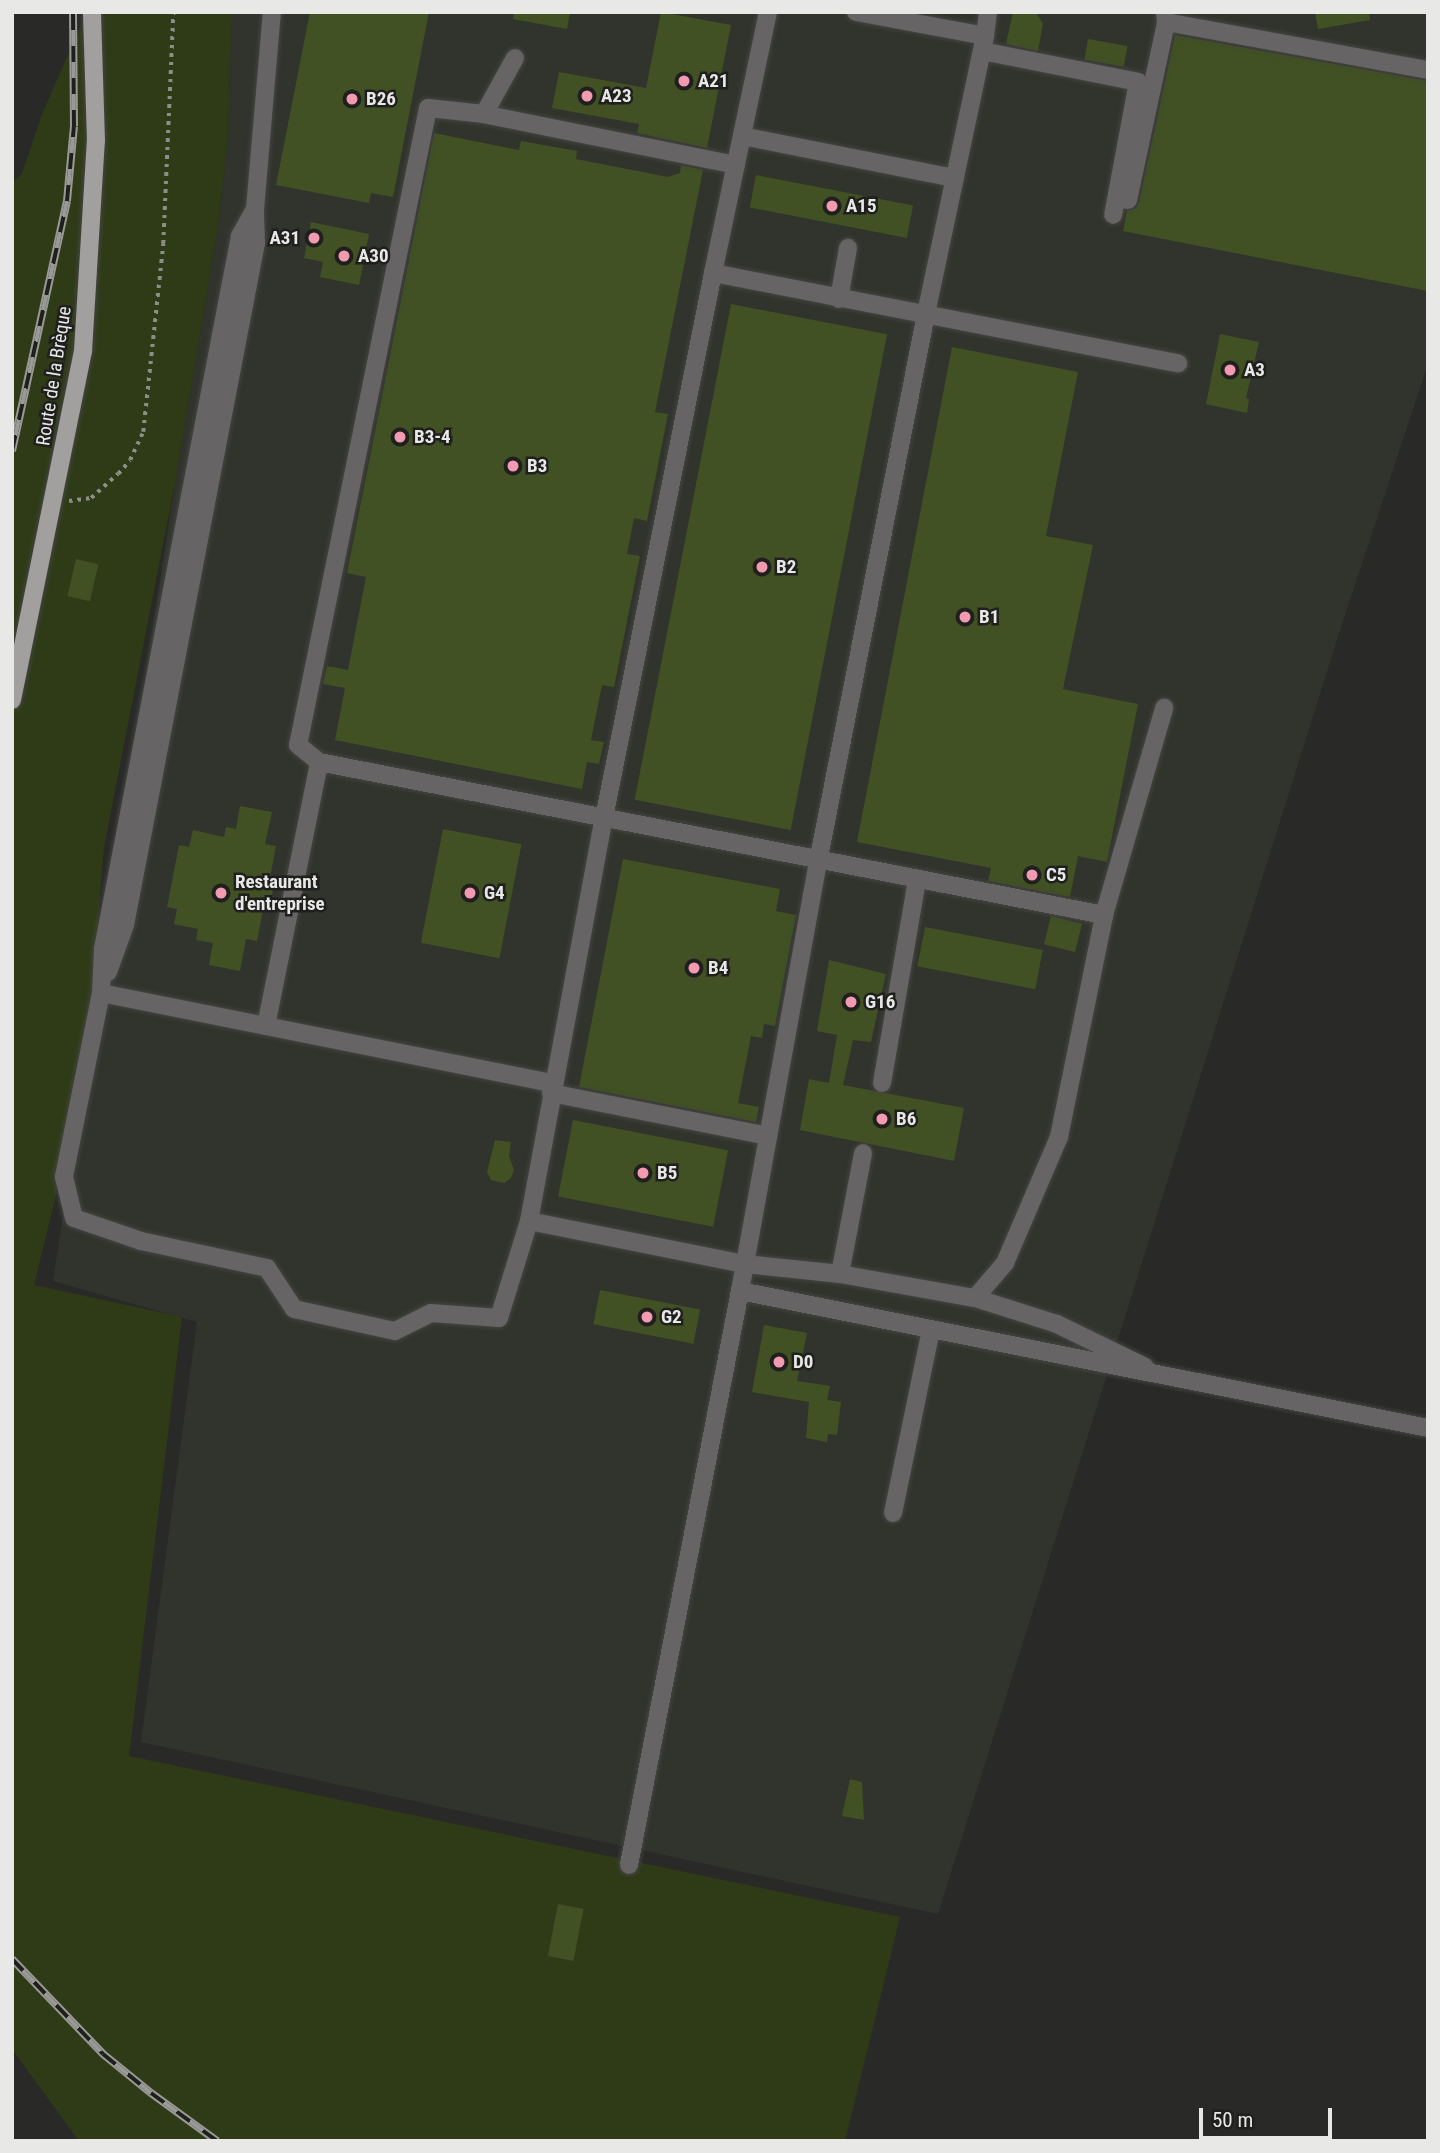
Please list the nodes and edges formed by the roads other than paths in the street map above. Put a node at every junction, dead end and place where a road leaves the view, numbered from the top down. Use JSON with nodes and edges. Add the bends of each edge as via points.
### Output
{"nodes":[{"id":1,"x":92,"y":12,"type":"edge"},
{"id":2,"x":272,"y":12,"type":"edge"},
{"id":3,"x":768,"y":12,"type":"edge"},
{"id":4,"x":856,"y":12,"type":"edge"},
{"id":5,"x":988,"y":12,"type":"edge"},
{"id":6,"x":1166,"y":17,"type":"edge"},
{"id":7,"x":984,"y":43,"type":"junction"},
{"id":8,"x":515,"y":58,"type":"dead end"},
{"id":9,"x":1428,"y":70,"type":"edge"},
{"id":10,"x":484,"y":114,"type":"junction"},
{"id":11,"x":742,"y":136,"type":"junction"},
{"id":12,"x":736,"y":165,"type":"junction"},
{"id":13,"x":955,"y":178,"type":"junction"},
{"id":14,"x":1128,"y":200,"type":"dead end"},
{"id":15,"x":1113,"y":215,"type":"dead end"},
{"id":16,"x":848,"y":248,"type":"dead end"},
{"id":17,"x":713,"y":273,"type":"junction"},
{"id":18,"x":839,"y":299,"type":"junction"},
{"id":19,"x":926,"y":314,"type":"junction"},
{"id":20,"x":1178,"y":363,"type":"dead end"},
{"id":21,"x":12,"y":700,"type":"edge"},
{"id":22,"x":1164,"y":708,"type":"dead end"},
{"id":23,"x":319,"y":762,"type":"junction"},
{"id":24,"x":604,"y":818,"type":"junction"},
{"id":25,"x":818,"y":862,"type":"junction"},
{"id":26,"x":916,"y":880,"type":"junction"},
{"id":27,"x":1104,"y":915,"type":"junction"},
{"id":28,"x":101,"y":993,"type":"junction"},
{"id":29,"x":266,"y":1026,"type":"junction"},
{"id":30,"x":882,"y":1083,"type":"dead end"},
{"id":31,"x":552,"y":1088,"type":"junction"},
{"id":32,"x":768,"y":1136,"type":"junction"},
{"id":33,"x":863,"y":1153,"type":"dead end"},
{"id":34,"x":529,"y":1221,"type":"junction"},
{"id":35,"x":745,"y":1264,"type":"junction"},
{"id":36,"x":840,"y":1274,"type":"junction"},
{"id":37,"x":740,"y":1291,"type":"junction"},
{"id":38,"x":975,"y":1298,"type":"junction"},
{"id":39,"x":930,"y":1330,"type":"junction"},
{"id":40,"x":1164,"y":1377,"type":"junction"},
{"id":41,"x":1428,"y":1428,"type":"edge"},
{"id":42,"x":893,"y":1513,"type":"dead end"},
{"id":43,"x":629,"y":1865,"type":"dead end"}],
"edges":[{"from":1,"to":21,"type":"main road","name":"Route de la Brèque","via":[[96,141],[83,351]]},
{"from":2,"to":28,"type":"street","via":[[256,243],[125,925]]},
{"from":3,"to":11,"type":"street"},
{"from":4,"to":7,"type":"street"},
{"from":5,"to":7,"type":"street"},
{"from":6,"to":9,"type":"street"},
{"from":6,"to":14,"type":"street"},
{"from":7,"to":13,"type":"street"},
{"from":7,"to":15,"type":"street","via":[[1138,82]]},
{"from":8,"to":10,"type":"street"},
{"from":10,"to":12,"type":"street"},
{"from":10,"to":23,"type":"street","via":[[428,108],[299,745]]},
{"from":11,"to":12,"type":"street"},
{"from":11,"to":13,"type":"street"},
{"from":12,"to":17,"type":"street"},
{"from":13,"to":19,"type":"street"},
{"from":16,"to":18,"type":"street"},
{"from":17,"to":18,"type":"street"},
{"from":17,"to":24,"type":"street"},
{"from":18,"to":19,"type":"street"},
{"from":19,"to":20,"type":"street"},
{"from":19,"to":25,"type":"street"},
{"from":22,"to":27,"type":"street"},
{"from":23,"to":24,"type":"street"},
{"from":23,"to":29,"type":"street"},
{"from":24,"to":25,"type":"street"},
{"from":24,"to":31,"type":"street"},
{"from":25,"to":26,"type":"street"},
{"from":25,"to":32,"type":"street"},
{"from":26,"to":27,"type":"street"},
{"from":26,"to":30,"type":"street"},
{"from":27,"to":38,"type":"street","via":[[1059,1137],[1005,1263]]},
{"from":28,"to":29,"type":"street"},
{"from":28,"to":34,"type":"street","via":[[64,1177],[74,1218],[141,1241],[267,1268],[295,1309],[395,1331],[431,1313],[499,1318]]},
{"from":29,"to":31,"type":"street"},
{"from":31,"to":32,"type":"street"},
{"from":31,"to":34,"type":"street"},
{"from":32,"to":35,"type":"street"},
{"from":33,"to":36,"type":"street"},
{"from":34,"to":35,"type":"street"},
{"from":35,"to":36,"type":"street"},
{"from":35,"to":37,"type":"street"},
{"from":36,"to":38,"type":"street"},
{"from":37,"to":39,"type":"street"},
{"from":37,"to":43,"type":"street"},
{"from":38,"to":40,"type":"street","via":[[1057,1324]]},
{"from":39,"to":40,"type":"street"},
{"from":39,"to":42,"type":"street"},
{"from":40,"to":41,"type":"street"}]}
